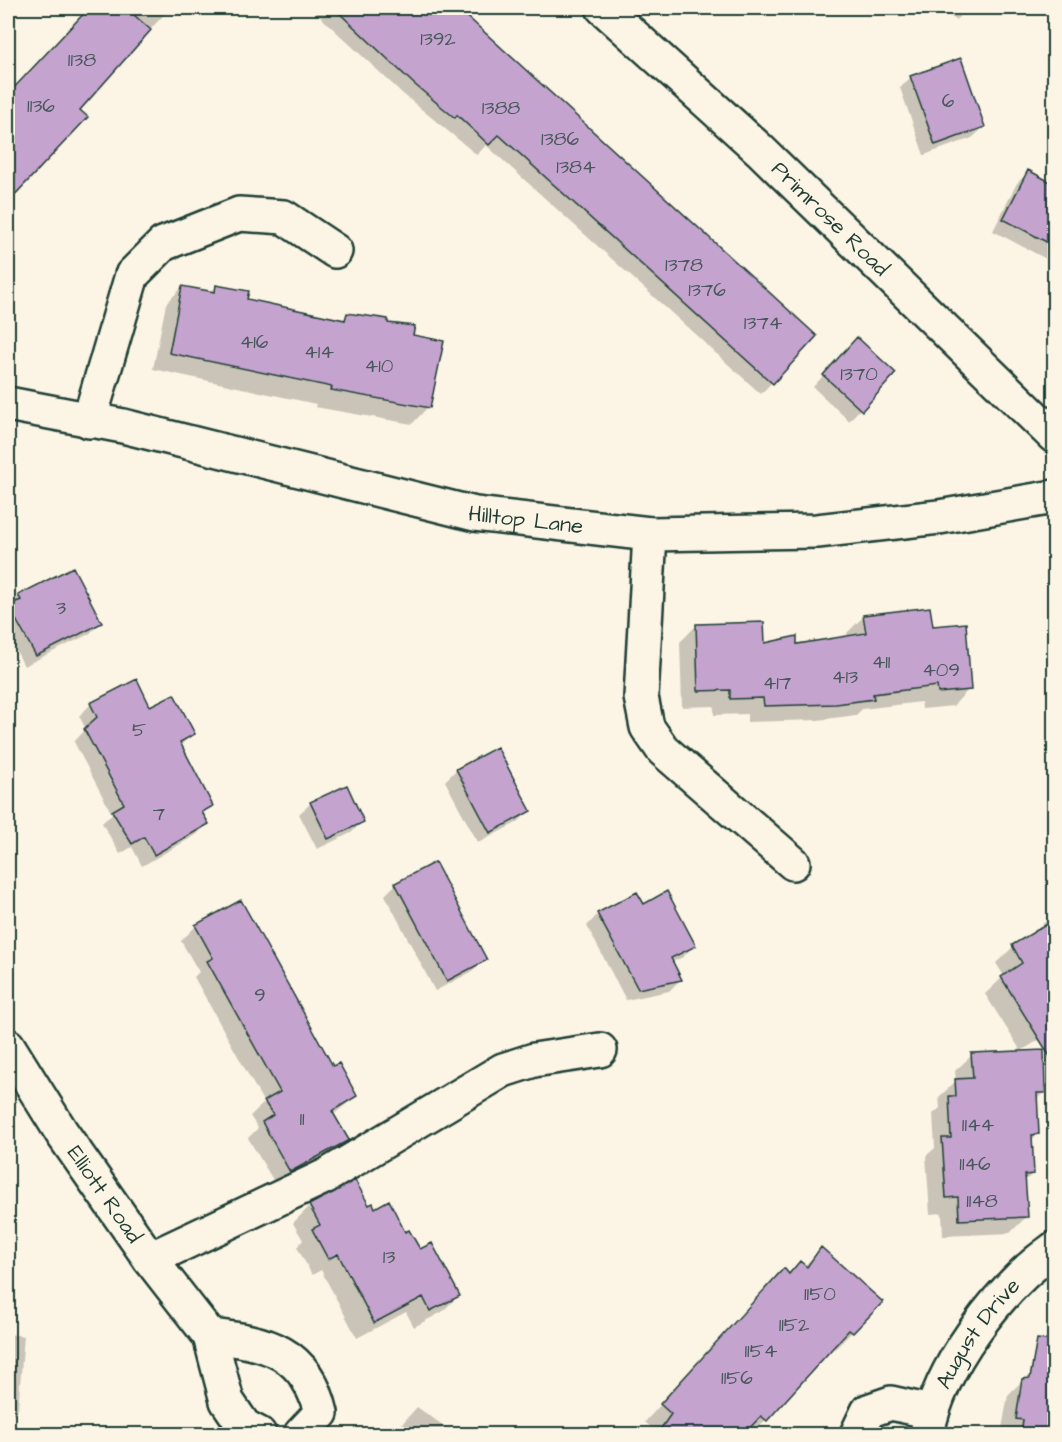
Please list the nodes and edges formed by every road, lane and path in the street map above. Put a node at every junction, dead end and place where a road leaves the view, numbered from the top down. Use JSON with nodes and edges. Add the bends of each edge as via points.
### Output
{"nodes":[{"id":1,"x":603,"y":8,"type":"edge"},
{"id":2,"x":335,"y":250,"type":"dead end"},
{"id":3,"x":8,"y":404,"type":"edge"},
{"id":4,"x":89,"y":421,"type":"junction"},
{"id":5,"x":1054,"y":436,"type":"edge"},
{"id":6,"x":1054,"y":497,"type":"edge"},
{"id":7,"x":650,"y":534,"type":"junction"},
{"id":8,"x":793,"y":863,"type":"dead end"},
{"id":9,"x":8,"y":1046,"type":"edge"},
{"id":10,"x":600,"y":1050,"type":"dead end"},
{"id":11,"x":1054,"y":1249,"type":"edge"},
{"id":12,"x":150,"y":1259,"type":"junction"},
{"id":13,"x":210,"y":1336,"type":"junction"},
{"id":14,"x":929,"y":1423,"type":"edge"},
{"id":15,"x":259,"y":1434,"type":"edge"},
{"id":16,"x":301,"y":1434,"type":"edge"},
{"id":17,"x":857,"y":1434,"type":"edge"}],
"edges":[{"from":1,"to":5,"type":"street","name":"Primrose Road","via":[[760,150]]},
{"from":2,"to":4,"type":"street","via":[[284,217],[239,214],[163,244],[132,275]]},
{"from":3,"to":4,"type":"street","name":"Hilltop Lane"},
{"from":4,"to":7,"type":"street","name":"Hilltop Lane","via":[[123,426],[475,514]]},
{"from":6,"to":7,"type":"street","name":"Hilltop Lane","via":[[939,517],[817,531]]},
{"from":7,"to":8,"type":"street","via":[[641,697],[647,726],[663,750]]},
{"from":9,"to":12,"type":"street","name":"Elliott Road","via":[[62,1133]]},
{"from":10,"to":12,"type":"street","via":[[534,1060],[502,1070],[326,1176]]},
{"from":11,"to":14,"type":"street","name":"August Drive","via":[[1008,1291],[960,1353]]},
{"from":12,"to":13,"type":"street","name":"Elliott Road"},
{"from":13,"to":15,"type":"street","name":"Elliott Road","via":[[227,1401],[244,1426]]},
{"from":13,"to":16,"type":"street","via":[[250,1340],[296,1363],[315,1388],[321,1413]]},
{"from":14,"to":17,"type":"street","via":[[891,1403],[868,1411]]}]}
